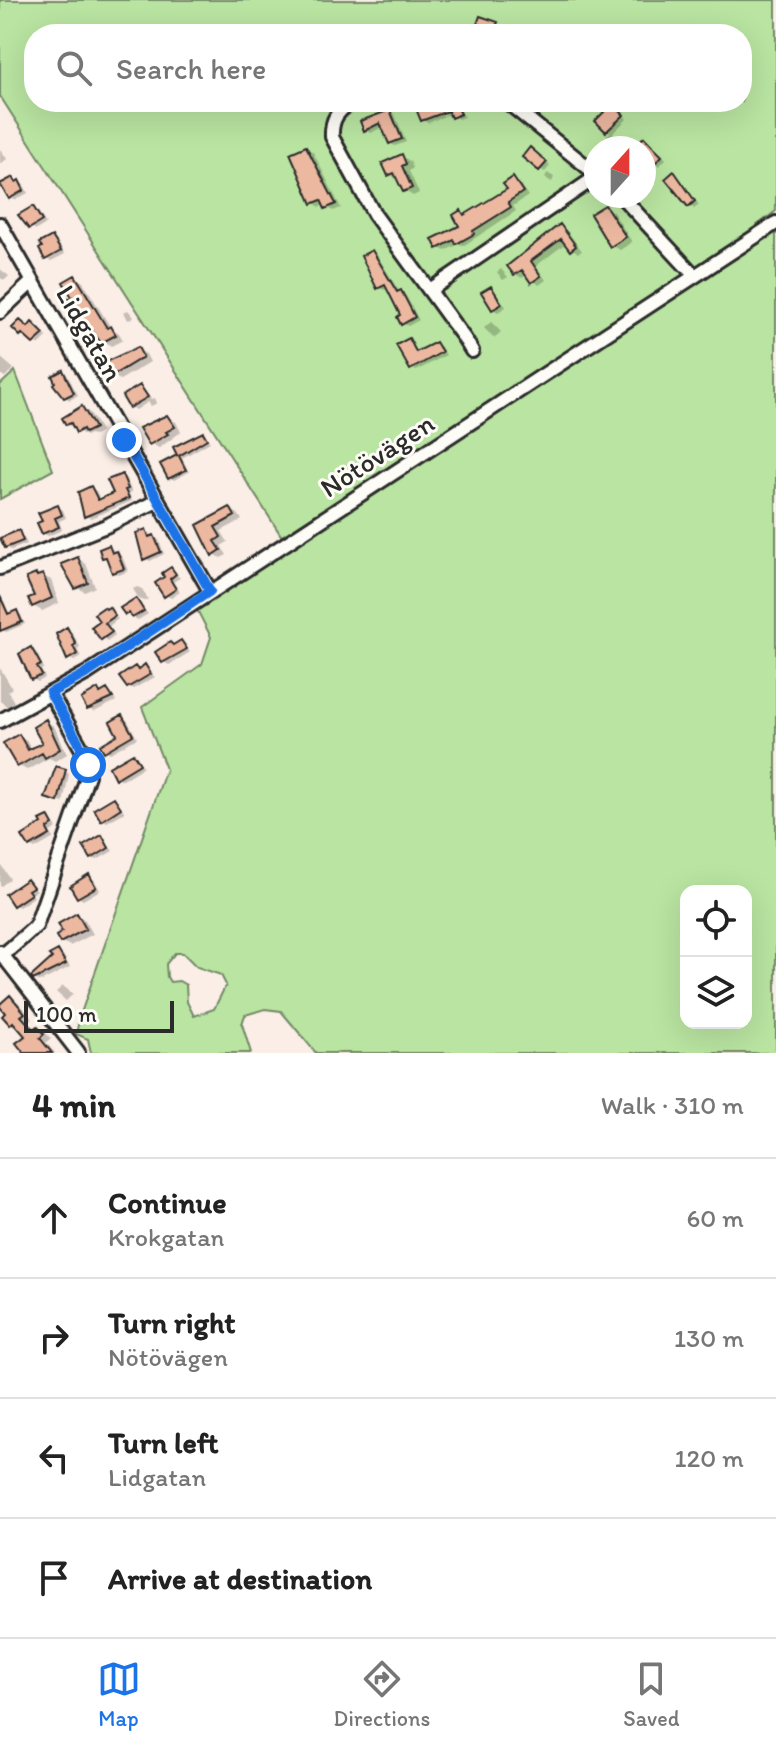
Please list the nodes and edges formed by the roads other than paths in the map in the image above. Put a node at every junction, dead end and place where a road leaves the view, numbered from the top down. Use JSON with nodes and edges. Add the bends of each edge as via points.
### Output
{"nodes":[{"id":1,"x":338,"y":112,"type":"edge"},
{"id":2,"x":519,"y":112,"type":"edge"},
{"id":3,"x":584,"y":165,"type":"edge"},
{"id":4,"x":584,"y":183,"type":"edge"},
{"id":5,"x":632,"y":208,"type":"edge"},
{"id":6,"x":776,"y":223,"type":"edge"},
{"id":7,"x":0,"y":224,"type":"edge"},
{"id":8,"x":695,"y":276,"type":"junction"},
{"id":9,"x":32,"y":282,"type":"junction"},
{"id":10,"x":430,"y":290,"type":"junction"},
{"id":11,"x":0,"y":312,"type":"edge"},
{"id":12,"x":472,"y":351,"type":"dead end"},
{"id":13,"x":157,"y":501,"type":"junction"},
{"id":14,"x":0,"y":568,"type":"edge"},
{"id":15,"x":210,"y":591,"type":"junction"},
{"id":16,"x":50,"y":693,"type":"junction"},
{"id":17,"x":0,"y":721,"type":"edge"},
{"id":18,"x":1,"y":954,"type":"edge"},
{"id":19,"x":78,"y":1052,"type":"edge"}],
"edges":[{"from":1,"to":10,"type":"street","via":[[332,137],[374,214]]},
{"from":2,"to":3,"type":"street"},
{"from":4,"to":10,"type":"street"},
{"from":5,"to":8,"type":"street"},
{"from":6,"to":8,"type":"street","name":"Nötövägen"},
{"from":7,"to":9,"type":"street","name":"Lidgatan"},
{"from":8,"to":15,"type":"street","name":"Nötövägen"},
{"from":9,"to":11,"type":"street"},
{"from":9,"to":13,"type":"street","name":"Lidgatan"},
{"from":10,"to":12,"type":"street"},
{"from":13,"to":14,"type":"street"},
{"from":13,"to":15,"type":"street","name":"Lidgatan"},
{"from":15,"to":16,"type":"street","name":"Nötövägen"},
{"from":16,"to":17,"type":"street","name":"Nötövägen"},
{"from":16,"to":18,"type":"street","via":[[87,758],[88,775],[36,926]]},
{"from":18,"to":19,"type":"street"}]}
